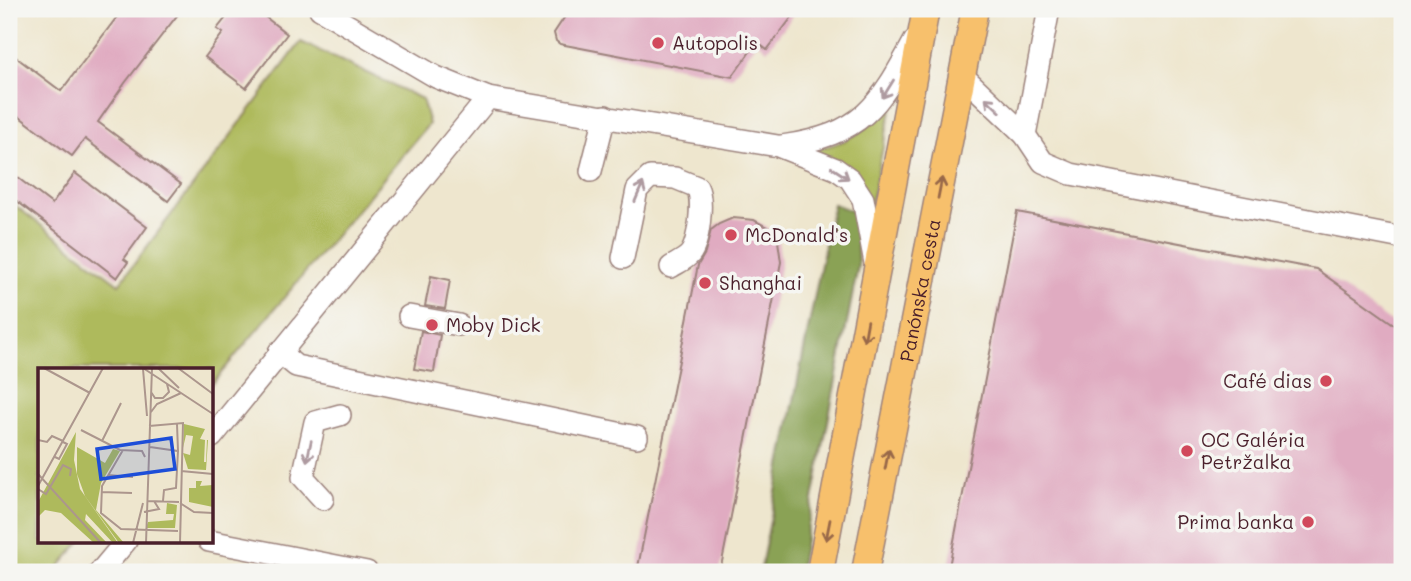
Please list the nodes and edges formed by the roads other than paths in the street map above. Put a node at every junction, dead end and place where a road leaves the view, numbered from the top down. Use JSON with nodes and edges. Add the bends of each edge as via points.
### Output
{"nodes":[{"id":1,"x":320,"y":9,"type":"edge"},
{"id":2,"x":975,"y":9,"type":"edge"},
{"id":3,"x":1049,"y":9,"type":"edge"},
{"id":4,"x":924,"y":19,"type":"edge"},
{"id":5,"x":962,"y":75,"type":"junction"},
{"id":6,"x":488,"y":98,"type":"junction"},
{"id":7,"x":605,"y":116,"type":"junction"},
{"id":8,"x":1025,"y":135,"type":"junction"},
{"id":9,"x":778,"y":146,"type":"junction"},
{"id":10,"x":591,"y":171,"type":"dead end"},
{"id":11,"x":1402,"y":238,"type":"edge"},
{"id":12,"x":624,"y":258,"type":"dead end"},
{"id":13,"x":671,"y":267,"type":"dead end"},
{"id":14,"x":876,"y":272,"type":"junction"},
{"id":15,"x":409,"y":316,"type":"dead end"},
{"id":16,"x":459,"y":325,"type":"dead end"},
{"id":17,"x":279,"y":352,"type":"junction"},
{"id":18,"x":340,"y":415,"type":"dead end"},
{"id":19,"x":214,"y":434,"type":"edge"},
{"id":20,"x":637,"y":437,"type":"dead end"},
{"id":21,"x":323,"y":499,"type":"dead end"},
{"id":22,"x":125,"y":542,"type":"edge"},
{"id":23,"x":214,"y":542,"type":"edge"},
{"id":24,"x":100,"y":572,"type":"edge"},
{"id":25,"x":368,"y":572,"type":"edge"},
{"id":26,"x":820,"y":572,"type":"edge"},
{"id":27,"x":865,"y":572,"type":"edge"}],
"edges":[{"from":1,"to":6,"type":"street","via":[[436,77]]},
{"from":2,"to":5,"type":"main road","name":"Panónska cesta"},
{"from":3,"to":8,"type":"street"},
{"from":4,"to":9,"type":"street","one_way":true,"via":[[889,88],[863,117],[820,139]]},
{"from":4,"to":14,"type":"main road"},
{"from":8,"to":5,"type":"street","one_way":true},
{"from":27,"to":5,"type":"main road","name":"Panónska cesta","one_way":true},
{"from":6,"to":7,"type":"street"},
{"from":6,"to":17,"type":"street"},
{"from":7,"to":9,"type":"street"},
{"from":7,"to":10,"type":"street"},
{"from":8,"to":11,"type":"street","via":[[1043,162],[1071,174]]},
{"from":9,"to":14,"type":"street","one_way":true,"via":[[836,169],[855,185],[865,204]]},
{"from":12,"to":13,"type":"street","one_way":true,"via":[[640,186],[650,177],[675,178],[696,187],[701,202],[693,250]]},
{"from":14,"to":26,"type":"main road","one_way":true},
{"from":15,"to":16,"type":"street"},
{"from":17,"to":19,"type":"street"},
{"from":17,"to":20,"type":"street","via":[[296,366]]},
{"from":18,"to":21,"type":"street","one_way":true,"via":[[315,422],[303,477]]},
{"from":22,"to":24,"type":"street"},
{"from":23,"to":25,"type":"street"}]}
